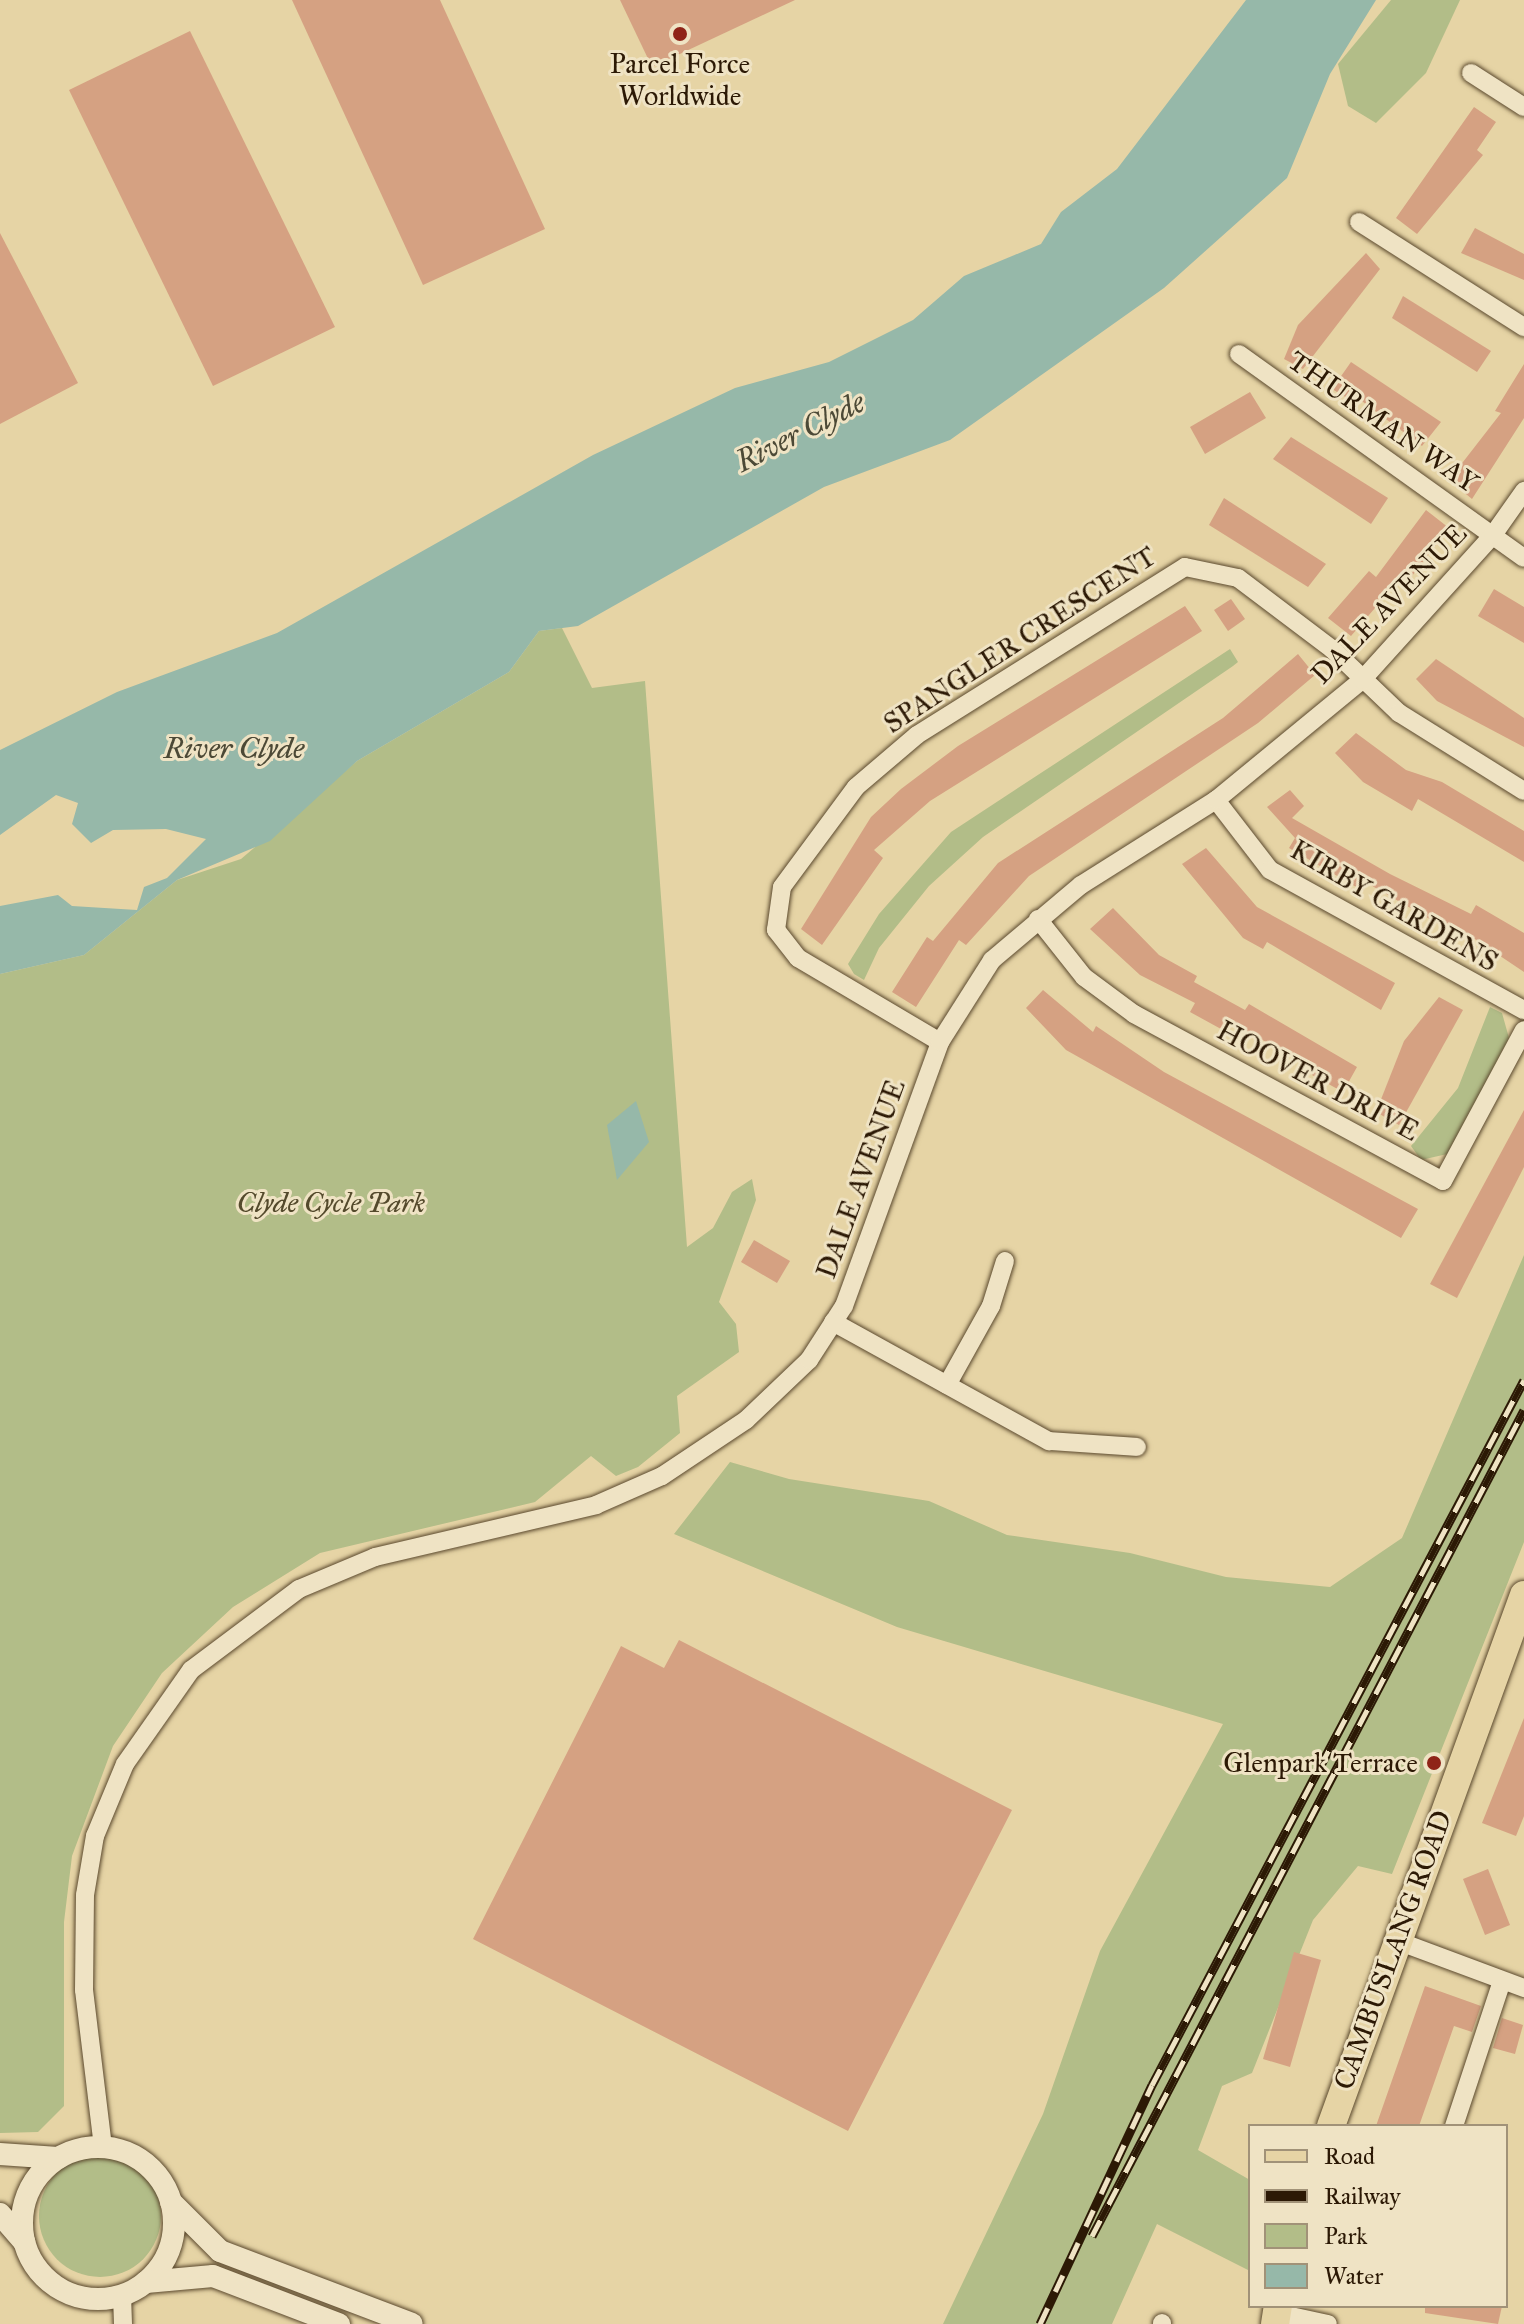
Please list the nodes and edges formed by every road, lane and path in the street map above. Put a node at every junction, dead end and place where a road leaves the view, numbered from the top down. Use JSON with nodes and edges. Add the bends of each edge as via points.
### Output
{"nodes":[{"id":1,"x":1471,"y":73,"type":"dead end"},
{"id":2,"x":1524,"y":107,"type":"edge"},
{"id":3,"x":1359,"y":222,"type":"dead end"},
{"id":4,"x":1524,"y":327,"type":"edge"},
{"id":5,"x":1239,"y":354,"type":"dead end"},
{"id":6,"x":1524,"y":491,"type":"edge"},
{"id":7,"x":1493,"y":535,"type":"junction"},
{"id":8,"x":1524,"y":558,"type":"edge"},
{"id":9,"x":1362,"y":680,"type":"junction"},
{"id":10,"x":1524,"y":791,"type":"edge"},
{"id":11,"x":1216,"y":800,"type":"junction"},
{"id":12,"x":1038,"y":919,"type":"junction"},
{"id":13,"x":1524,"y":1010,"type":"edge"},
{"id":14,"x":1524,"y":1030,"type":"edge"},
{"id":15,"x":940,"y":1042,"type":"junction"},
{"id":16,"x":1005,"y":1261,"type":"dead end"},
{"id":17,"x":833,"y":1322,"type":"junction"},
{"id":18,"x":947,"y":1385,"type":"junction"},
{"id":19,"x":1137,"y":1447,"type":"dead end"},
{"id":20,"x":1524,"y":1595,"type":"edge"},
{"id":21,"x":1395,"y":1940,"type":"junction"},
{"id":22,"x":1502,"y":1981,"type":"junction"},
{"id":23,"x":1524,"y":1988,"type":"edge"},
{"id":24,"x":1332,"y":2124,"type":"edge"},
{"id":25,"x":1455,"y":2124,"type":"edge"},
{"id":26,"x":103,"y":2147,"type":"junction"},
{"id":27,"x":0,"y":2154,"type":"edge"},
{"id":28,"x":58,"y":2158,"type":"junction"},
{"id":29,"x":171,"y":2202,"type":"junction"},
{"id":30,"x":0,"y":2214,"type":"edge"},
{"id":31,"x":24,"y":2242,"type":"junction"},
{"id":32,"x":146,"y":2282,"type":"junction"},
{"id":33,"x":122,"y":2295,"type":"junction"},
{"id":34,"x":1276,"y":2314,"type":"edge"},
{"id":35,"x":123,"y":2324,"type":"edge"},
{"id":36,"x":339,"y":2324,"type":"edge"},
{"id":37,"x":412,"y":2324,"type":"edge"},
{"id":38,"x":1328,"y":2324,"type":"edge"}],
"edges":[{"from":1,"to":2,"type":"street"},
{"from":3,"to":4,"type":"street"},
{"from":5,"to":7,"type":"street","name":"THURMAN WAY"},
{"from":6,"to":7,"type":"street","name":"DALE AVENUE"},
{"from":7,"to":8,"type":"street","name":"THURMAN WAY"},
{"from":7,"to":9,"type":"street","name":"DALE AVENUE"},
{"from":9,"to":10,"type":"street","via":[[1399,713]]},
{"from":9,"to":11,"type":"street","name":"DALE AVENUE"},
{"from":9,"to":15,"type":"street","name":"SPANGLER CRESCENT","via":[[1238,578],[1185,567],[952,711],[856,787],[782,887],[776,930],[798,958]]},
{"from":11,"to":12,"type":"street","name":"DALE AVENUE"},
{"from":11,"to":13,"type":"street","name":"KIRBY GARDENS","via":[[1270,870]]},
{"from":12,"to":14,"type":"street","name":"HOOVER DRIVE","via":[[1084,977],[1134,1014],[1443,1181]]},
{"from":12,"to":15,"type":"street","name":"DALE AVENUE","via":[[992,960]]},
{"from":15,"to":17,"type":"street","name":"DALE AVENUE","via":[[861,1269]]},
{"from":16,"to":18,"type":"street","via":[[991,1306]]},
{"from":17,"to":18,"type":"street"},
{"from":17,"to":26,"type":"street","name":"DALE AVENUE","via":[[809,1360],[746,1420],[662,1476],[596,1505],[375,1557],[299,1589],[191,1670],[125,1764],[95,1836],[85,1895],[84,1990]]},
{"from":18,"to":19,"type":"street","via":[[1049,1441]]},
{"from":20,"to":21,"type":"main road","name":"CAMBUSLANG ROAD"},
{"from":21,"to":22,"type":"street"},
{"from":21,"to":24,"type":"main road","name":"CAMBUSLANG ROAD"},
{"from":22,"to":23,"type":"street"},
{"from":22,"to":25,"type":"street"},
{"from":26,"to":28,"type":"street"},
{"from":26,"to":29,"type":"street","via":[[146,2163]]},
{"from":27,"to":28,"type":"street"},
{"from":28,"to":31,"type":"street","via":[[27,2194]]},
{"from":29,"to":32,"type":"street","via":[[171,2246]]},
{"from":29,"to":37,"type":"street","via":[[220,2251]]},
{"from":30,"to":31,"type":"street"},
{"from":31,"to":33,"type":"street","via":[[34,2265],[62,2289],[97,2299]]},
{"from":32,"to":33,"type":"street"},
{"from":32,"to":36,"type":"street","via":[[213,2276]]},
{"from":33,"to":35,"type":"street"},
{"from":34,"to":38,"type":"street"}]}
